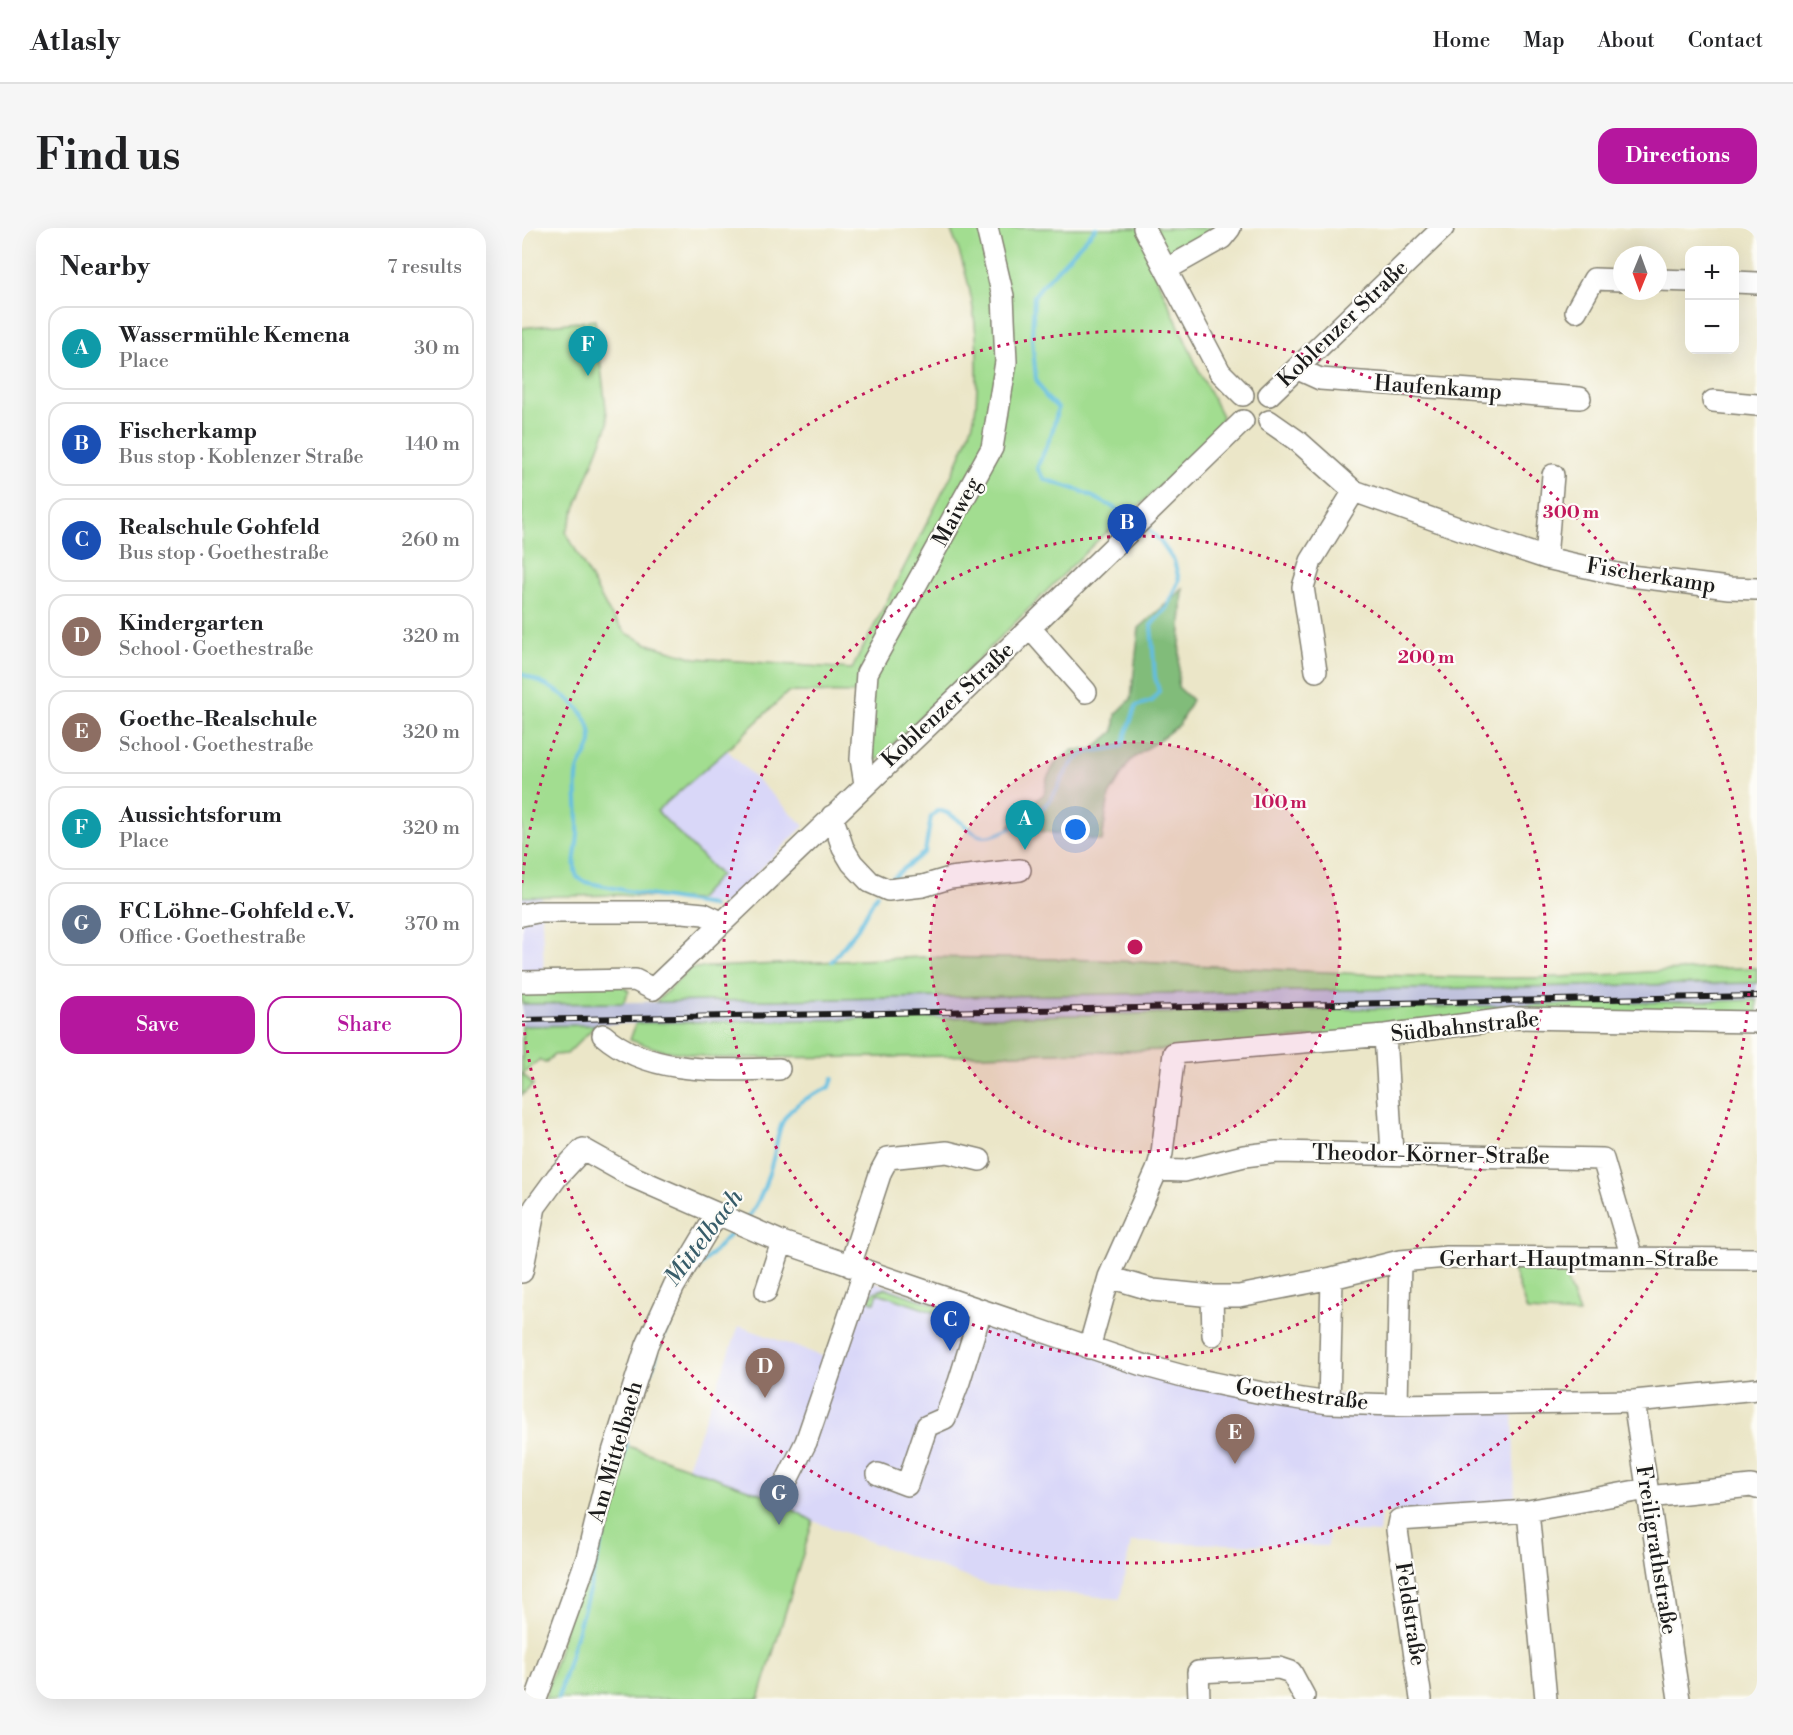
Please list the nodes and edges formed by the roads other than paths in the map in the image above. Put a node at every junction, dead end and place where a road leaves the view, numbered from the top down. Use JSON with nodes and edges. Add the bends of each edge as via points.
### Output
{"nodes":[{"id":1,"x":987,"y":228,"type":"edge"},
{"id":2,"x":1144,"y":228,"type":"edge"},
{"id":3,"x":1230,"y":228,"type":"edge"},
{"id":4,"x":1443,"y":228,"type":"edge"},
{"id":5,"x":1167,"y":269,"type":"junction"},
{"id":6,"x":1613,"y":280,"type":"edge"},
{"id":7,"x":1667,"y":280,"type":"edge"},
{"id":8,"x":1685,"y":281,"type":"edge"},
{"id":9,"x":1739,"y":282,"type":"edge"},
{"id":10,"x":1757,"y":283,"type":"edge"},
{"id":11,"x":1576,"y":311,"type":"dead end"},
{"id":12,"x":1298,"y":369,"type":"junction"},
{"id":13,"x":1244,"y":394,"type":"junction"},
{"id":14,"x":1269,"y":395,"type":"junction"},
{"id":15,"x":1580,"y":398,"type":"dead end"},
{"id":16,"x":1713,"y":401,"type":"dead end"},
{"id":17,"x":1757,"y":405,"type":"edge"},
{"id":18,"x":1243,"y":421,"type":"junction"},
{"id":19,"x":1269,"y":421,"type":"junction"},
{"id":20,"x":1553,"y":475,"type":"dead end"},
{"id":21,"x":1353,"y":491,"type":"junction"},
{"id":22,"x":1546,"y":558,"type":"junction"},
{"id":23,"x":1757,"y":589,"type":"edge"},
{"id":24,"x":1030,"y":628,"type":"junction"},
{"id":25,"x":1316,"y":671,"type":"dead end"},
{"id":26,"x":1086,"y":692,"type":"dead end"},
{"id":27,"x":866,"y":784,"type":"junction"},
{"id":28,"x":831,"y":816,"type":"junction"},
{"id":29,"x":1020,"y":870,"type":"dead end"},
{"id":30,"x":522,"y":915,"type":"edge"},
{"id":31,"x":721,"y":922,"type":"junction"},
{"id":32,"x":522,"y":982,"type":"edge"},
{"id":33,"x":1757,"y":1022,"type":"edge"},
{"id":34,"x":603,"y":1035,"type":"dead end"},
{"id":35,"x":1385,"y":1035,"type":"junction"},
{"id":36,"x":779,"y":1069,"type":"dead end"},
{"id":37,"x":1392,"y":1153,"type":"junction"},
{"id":38,"x":980,"y":1160,"type":"dead end"},
{"id":39,"x":1158,"y":1170,"type":"junction"},
{"id":40,"x":725,"y":1218,"type":"junction"},
{"id":41,"x":782,"y":1242,"type":"junction"},
{"id":42,"x":1632,"y":1258,"type":"junction"},
{"id":43,"x":1757,"y":1259,"type":"edge"},
{"id":44,"x":1400,"y":1261,"type":"junction"},
{"id":45,"x":858,"y":1268,"type":"junction"},
{"id":46,"x":522,"y":1272,"type":"edge"},
{"id":47,"x":1109,"y":1277,"type":"junction"},
{"id":48,"x":1332,"y":1278,"type":"junction"},
{"id":49,"x":766,"y":1291,"type":"dead end"},
{"id":50,"x":1212,"y":1296,"type":"junction"},
{"id":51,"x":981,"y":1311,"type":"junction"},
{"id":52,"x":1213,"y":1335,"type":"dead end"},
{"id":53,"x":1089,"y":1348,"type":"junction"},
{"id":54,"x":1757,"y":1389,"type":"edge"},
{"id":55,"x":1634,"y":1401,"type":"junction"},
{"id":56,"x":1329,"y":1403,"type":"junction"},
{"id":57,"x":1397,"y":1405,"type":"junction"},
{"id":58,"x":878,"y":1474,"type":"dead end"},
{"id":59,"x":1757,"y":1488,"type":"edge"},
{"id":60,"x":1648,"y":1493,"type":"junction"},
{"id":61,"x":779,"y":1496,"type":"dead end"},
{"id":62,"x":1528,"y":1511,"type":"junction"},
{"id":63,"x":1304,"y":1696,"type":"dead end"},
{"id":64,"x":536,"y":1699,"type":"edge"},
{"id":65,"x":1199,"y":1699,"type":"edge"},
{"id":66,"x":1421,"y":1699,"type":"edge"},
{"id":67,"x":1546,"y":1699,"type":"edge"},
{"id":68,"x":1679,"y":1699,"type":"edge"}],
"edges":[{"from":1,"to":27,"type":"street","name":"Maiweg","via":[[1003,296],[1006,362],[992,448],[867,673],[861,759]]},
{"from":2,"to":5,"type":"street"},
{"from":3,"to":5,"type":"street","via":[[1222,238]]},
{"from":4,"to":12,"type":"street","name":"Koblenzer Straße"},
{"from":5,"to":13,"type":"street","via":[[1220,372]]},
{"from":6,"to":11,"type":"street","via":[[1594,279]]},
{"from":7,"to":8,"type":"street"},
{"from":9,"to":10,"type":"street"},
{"from":12,"to":14,"type":"street","name":"Koblenzer Straße"},
{"from":12,"to":15,"type":"street","name":"Haufenkamp","via":[[1320,379]]},
{"from":13,"to":14,"type":"street","via":[[1259,390]]},
{"from":13,"to":18,"type":"street","via":[[1238,405]]},
{"from":14,"to":19,"type":"street","via":[[1274,411]]},
{"from":16,"to":17,"type":"street"},
{"from":18,"to":19,"type":"street","via":[[1259,426]]},
{"from":18,"to":24,"type":"street","name":"Koblenzer Straße"},
{"from":19,"to":21,"type":"street","name":"Fischerkamp","via":[[1299,442]]},
{"from":20,"to":22,"type":"street"},
{"from":21,"to":22,"type":"street","name":"Fischerkamp"},
{"from":21,"to":25,"type":"street","via":[[1311,561],[1303,586]]},
{"from":22,"to":23,"type":"street","name":"Fischerkamp","via":[[1622,575]]},
{"from":24,"to":26,"type":"street"},
{"from":24,"to":27,"type":"street","name":"Koblenzer Straße"},
{"from":27,"to":28,"type":"street","name":"Koblenzer Straße"},
{"from":28,"to":29,"type":"street","via":[[852,863],[879,886],[923,886],[950,878]]},
{"from":28,"to":31,"type":"street","name":"Koblenzer Straße"},
{"from":30,"to":31,"type":"street","via":[[683,912],[704,914]]},
{"from":31,"to":32,"type":"street","name":"Koblenzer Straße","via":[[653,989],[636,980]]},
{"from":33,"to":35,"type":"street","name":"Südbahnstraße","via":[[1514,1018]]},
{"from":34,"to":36,"type":"street","via":[[638,1057],[678,1066]]},
{"from":35,"to":37,"type":"street"},
{"from":35,"to":39,"type":"street","name":"Südbahnstraße","via":[[1174,1053]]},
{"from":37,"to":39,"type":"street","name":"Theodor-Körner-Straße","via":[[1277,1152],[1184,1171]]},
{"from":37,"to":42,"type":"street","name":"Theodor-Körner-Straße","via":[[1603,1159]]},
{"from":38,"to":45,"type":"street","via":[[947,1152],[888,1158],[881,1171]]},
{"from":39,"to":47,"type":"street"},
{"from":40,"to":41,"type":"street","name":"Goethestraße"},
{"from":40,"to":46,"type":"street","name":"Goethestraße","via":[[633,1178],[583,1149],[535,1207]]},
{"from":40,"to":64,"type":"street","name":"Am Mittelbach","via":[[674,1286],[647,1345],[613,1452],[587,1558]]},
{"from":41,"to":45,"type":"street","name":"Goethestraße"},
{"from":41,"to":49,"type":"street"},
{"from":42,"to":43,"type":"street","name":"Gerhart-Hauptmann-Straße"},
{"from":42,"to":44,"type":"street","name":"Gerhart-Hauptmann-Straße","via":[[1447,1257]]},
{"from":44,"to":48,"type":"street","name":"Gerhart-Hauptmann-Straße"},
{"from":44,"to":57,"type":"street"},
{"from":45,"to":51,"type":"street","name":"Goethestraße"},
{"from":45,"to":61,"type":"street","via":[[806,1442]]},
{"from":47,"to":50,"type":"street","name":"Gerhart-Hauptmann-Straße","via":[[1153,1290]]},
{"from":47,"to":53,"type":"street"},
{"from":48,"to":50,"type":"street","name":"Gerhart-Hauptmann-Straße","via":[[1239,1296]]},
{"from":48,"to":56,"type":"street"},
{"from":50,"to":52,"type":"street"},
{"from":51,"to":53,"type":"street","name":"Goethestraße"},
{"from":51,"to":58,"type":"street","via":[[945,1418],[927,1426],[907,1485]]},
{"from":53,"to":56,"type":"street","name":"Goethestraße","via":[[1194,1379]]},
{"from":54,"to":55,"type":"street","name":"Goethestraße"},
{"from":55,"to":57,"type":"street","name":"Goethestraße"},
{"from":55,"to":60,"type":"street","name":"Freiligrathstraße"},
{"from":56,"to":57,"type":"street","name":"Goethestraße"},
{"from":59,"to":60,"type":"street"},
{"from":60,"to":62,"type":"street"},
{"from":60,"to":68,"type":"street","name":"Freiligrathstraße"},
{"from":62,"to":66,"type":"street","name":"Feldstraße","via":[[1399,1520],[1397,1530]]},
{"from":62,"to":67,"type":"street"},
{"from":63,"to":65,"type":"street","via":[[1292,1672],[1279,1668],[1198,1672]]}]}
